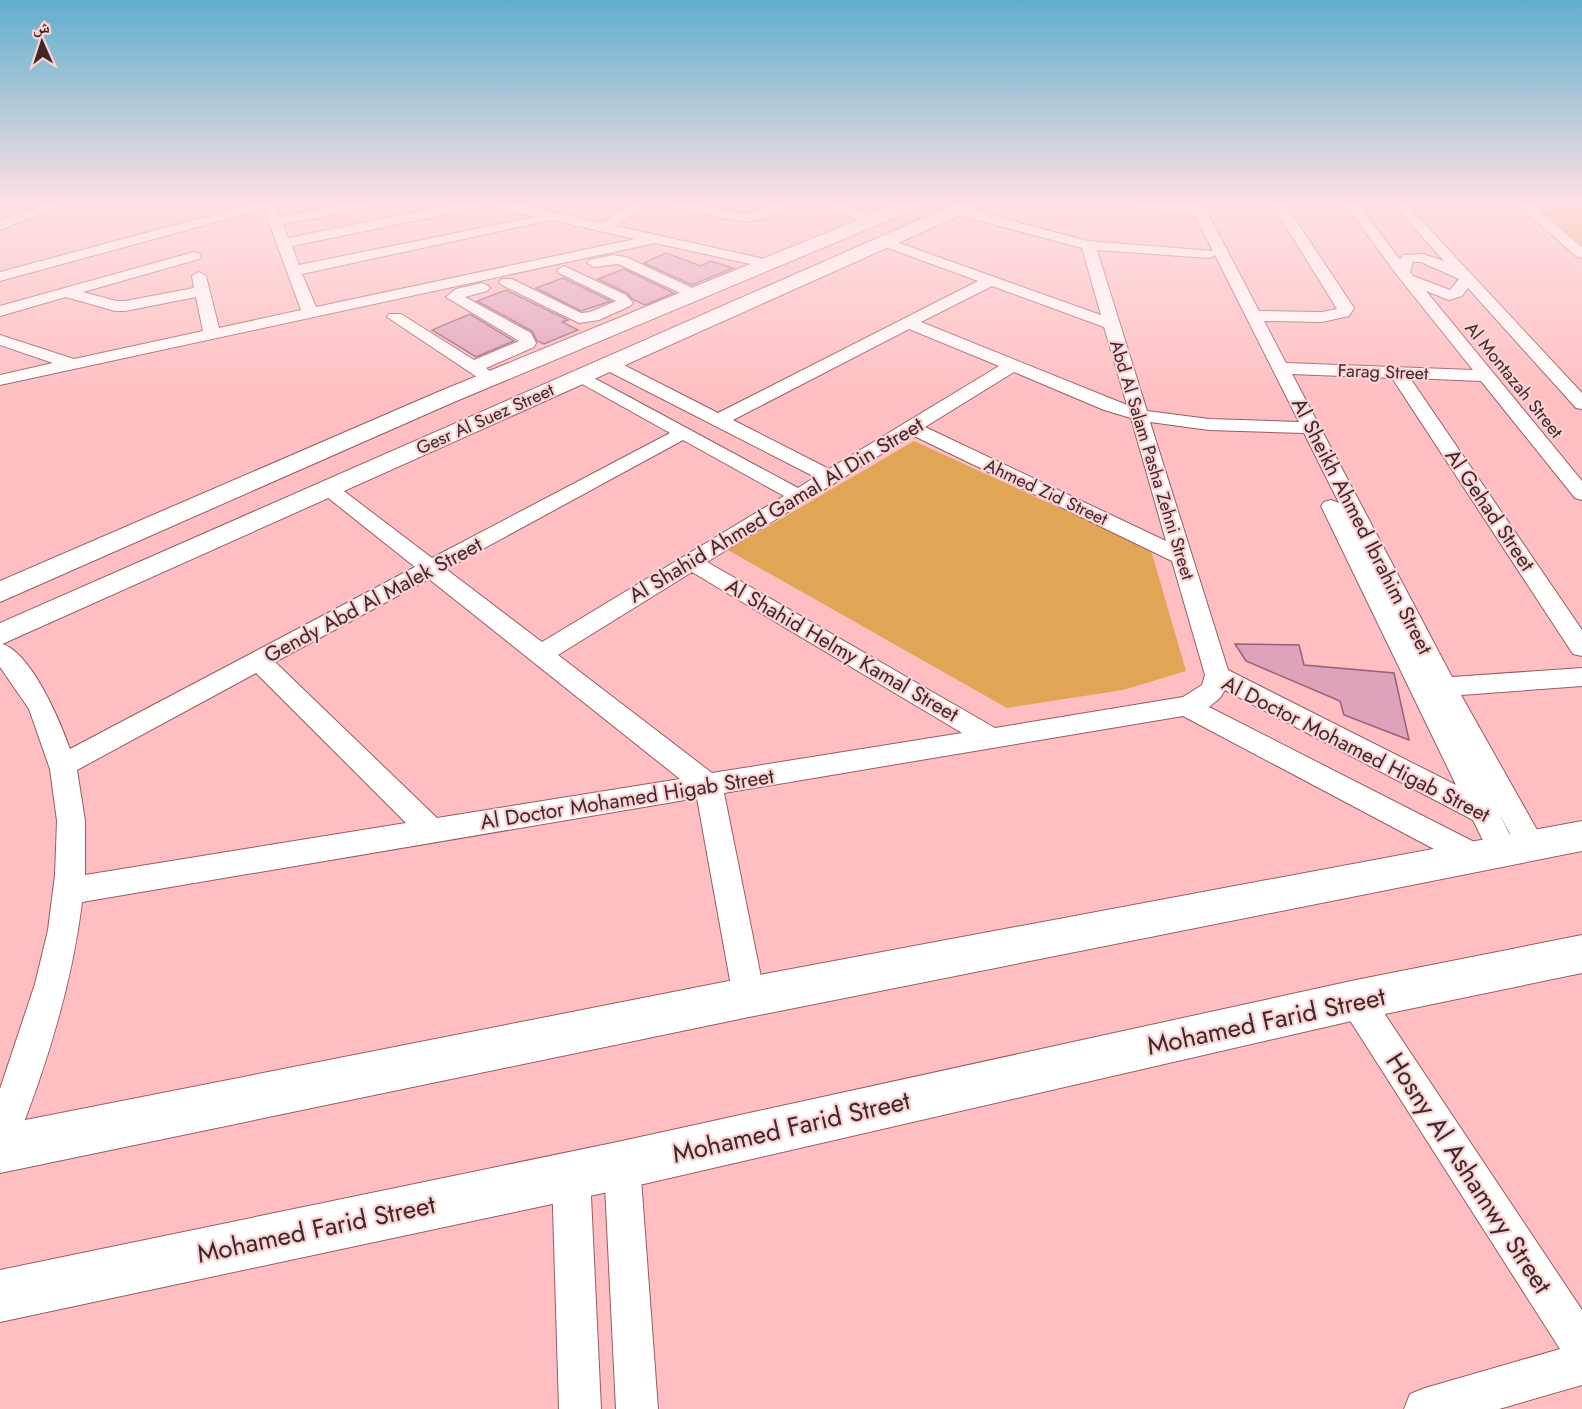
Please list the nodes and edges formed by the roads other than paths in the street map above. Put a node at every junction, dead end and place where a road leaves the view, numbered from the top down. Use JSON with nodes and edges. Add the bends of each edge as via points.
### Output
{"nodes":[{"id":1,"x":23,"y":270,"type":"edge"},
{"id":2,"x":146,"y":270,"type":"edge"},
{"id":3,"x":197,"y":270,"type":"edge"},
{"id":4,"x":300,"y":270,"type":"edge"},
{"id":5,"x":512,"y":270,"type":"edge"},
{"id":6,"x":564,"y":270,"type":"joint"},
{"id":7,"x":642,"y":270,"type":"edge"},
{"id":8,"x":755,"y":270,"type":"edge"},
{"id":9,"x":822,"y":270,"type":"edge"},
{"id":10,"x":962,"y":270,"type":"edge"},
{"id":11,"x":1096,"y":270,"type":"edge"},
{"id":12,"x":1217,"y":270,"type":"edge"},
{"id":13,"x":1226,"y":270,"type":"edge"},
{"id":14,"x":1321,"y":270,"type":"edge"},
{"id":15,"x":1401,"y":270,"type":"edge"},
{"id":16,"x":1406,"y":270,"type":"edge"},
{"id":17,"x":1449,"y":270,"type":"edge"},
{"id":18,"x":1459,"y":270,"type":"edge"},
{"id":19,"x":294,"y":271,"type":"joint"},
{"id":20,"x":3,"y":275,"type":"edge"},
{"id":21,"x":127,"y":275,"type":"junction"},
{"id":22,"x":1405,"y":275,"type":"junction"},
{"id":23,"x":1466,"y":277,"type":"junction"},
{"id":24,"x":991,"y":280,"type":"junction"},
{"id":25,"x":507,"y":282,"type":"junction"},
{"id":26,"x":201,"y":286,"type":"junction"},
{"id":27,"x":66,"y":292,"type":"junction"},
{"id":28,"x":696,"y":295,"type":"junction"},
{"id":29,"x":0,"y":311,"type":"edge"},
{"id":30,"x":310,"y":313,"type":"junction"},
{"id":31,"x":1253,"y":316,"type":"junction"},
{"id":32,"x":395,"y":317,"type":"dead end"},
{"id":33,"x":909,"y":322,"type":"junction"},
{"id":34,"x":1112,"y":324,"type":"junction"},
{"id":35,"x":212,"y":334,"type":"junction"},
{"id":36,"x":0,"y":340,"type":"edge"},
{"id":37,"x":73,"y":364,"type":"junction"},
{"id":38,"x":608,"y":364,"type":"junction"},
{"id":39,"x":1012,"y":366,"type":"junction"},
{"id":40,"x":1280,"y":368,"type":"junction"},
{"id":41,"x":482,"y":373,"type":"junction"},
{"id":42,"x":1398,"y":373,"type":"junction"},
{"id":43,"x":581,"y":376,"type":"junction"},
{"id":44,"x":1485,"y":376,"type":"junction"},
{"id":45,"x":0,"y":380,"type":"edge"},
{"id":46,"x":1562,"y":382,"type":"junction"},
{"id":47,"x":1582,"y":382,"type":"edge"},
{"id":48,"x":446,"y":397,"type":"junction"},
{"id":49,"x":1582,"y":404,"type":"edge"},
{"id":50,"x":493,"y":416,"type":"junction"},
{"id":51,"x":1139,"y":416,"type":"junction"},
{"id":52,"x":719,"y":420,"type":"junction"},
{"id":53,"x":1302,"y":427,"type":"junction"},
{"id":54,"x":911,"y":428,"type":"junction"},
{"id":55,"x":683,"y":433,"type":"junction"},
{"id":56,"x":830,"y":477,"type":"junction"},
{"id":57,"x":329,"y":489,"type":"junction"},
{"id":58,"x":1582,"y":494,"type":"edge"},
{"id":59,"x":798,"y":496,"type":"junction"},
{"id":60,"x":135,"y":532,"type":"junction"},
{"id":61,"x":1182,"y":557,"type":"junction"},
{"id":62,"x":168,"y":561,"type":"junction"},
{"id":63,"x":692,"y":562,"type":"junction"},
{"id":64,"x":431,"y":568,"type":"junction"},
{"id":65,"x":0,"y":592,"type":"edge"},
{"id":66,"x":0,"y":635,"type":"edge"},
{"id":67,"x":1582,"y":648,"type":"edge"},
{"id":68,"x":0,"y":651,"type":"edge"},
{"id":69,"x":541,"y":654,"type":"junction"},
{"id":70,"x":259,"y":661,"type":"junction"},
{"id":71,"x":1217,"y":675,"type":"junction"},
{"id":72,"x":1582,"y":677,"type":"edge"},
{"id":73,"x":1444,"y":687,"type":"junction"},
{"id":74,"x":1186,"y":706,"type":"junction"},
{"id":75,"x":992,"y":738,"type":"junction"},
{"id":76,"x":62,"y":766,"type":"junction"},
{"id":77,"x":709,"y":786,"type":"junction"},
{"id":78,"x":1480,"y":810,"type":"junction"},
{"id":79,"x":432,"y":831,"type":"junction"},
{"id":80,"x":1582,"y":836,"type":"edge"},
{"id":81,"x":1503,"y":852,"type":"junction"},
{"id":82,"x":68,"y":891,"type":"junction"},
{"id":83,"x":1582,"y":954,"type":"edge"},
{"id":84,"x":749,"y":997,"type":"junction"},
{"id":85,"x":1356,"y":1000,"type":"junction"},
{"id":86,"x":0,"y":1137,"type":"edge"},
{"id":87,"x":0,"y":1149,"type":"edge"},
{"id":88,"x":622,"y":1165,"type":"junction"},
{"id":89,"x":571,"y":1175,"type":"junction"},
{"id":90,"x":0,"y":1296,"type":"edge"},
{"id":91,"x":1582,"y":1347,"type":"edge"},
{"id":92,"x":1582,"y":1364,"type":"edge"},
{"id":93,"x":580,"y":1409,"type":"edge"},
{"id":94,"x":637,"y":1409,"type":"edge"},
{"id":95,"x":1425,"y":1409,"type":"edge"}],
"edges":[{"from":1,"to":20,"type":"street"},
{"from":2,"to":21,"type":"street"},
{"from":3,"to":26,"type":"street"},
{"from":4,"to":19,"type":"street"},
{"from":5,"to":30,"type":"street"},
{"from":6,"to":25,"type":"street"},
{"from":6,"to":25,"type":"street","via":[[625,303],[593,317],[579,318]]},
{"from":7,"to":28,"type":"street"},
{"from":8,"to":28,"type":"main road","name":"Gesr Al Suez Street"},
{"from":9,"to":38,"type":"main road","name":"Gesr Al Suez Street"},
{"from":10,"to":24,"type":"street"},
{"from":11,"to":34,"type":"street","name":"Abd Al Salam Pasha Zehni Street"},
{"from":12,"to":53,"type":"street","name":"Al Sheikh Ahmed Ibrahim Street"},
{"from":13,"to":31,"type":"street","name":"Al Sheikh Ahmed Ibrahim Street"},
{"from":14,"to":31,"type":"street","via":[[1346,308],[1343,313]]},
{"from":15,"to":22,"type":"street","name":"Al Montazah Street"},
{"from":16,"to":22,"type":"street"},
{"from":17,"to":23,"type":"street"},
{"from":18,"to":23,"type":"street","name":"Al Montazah Street"},
{"from":19,"to":30,"type":"street"},
{"from":21,"to":26,"type":"street","via":[[146,283]]},
{"from":21,"to":27,"type":"street"},
{"from":22,"to":23,"type":"street","via":[[1449,295],[1457,293]]},
{"from":22,"to":44,"type":"street","name":"Al Montazah Street"},
{"from":23,"to":46,"type":"street","name":"Al Montazah Street"},
{"from":24,"to":33,"type":"street"},
{"from":24,"to":34,"type":"street"},
{"from":25,"to":41,"type":"street","via":[[454,297],[528,339],[524,346]]},
{"from":26,"to":27,"type":"street","via":[[125,306]]},
{"from":26,"to":35,"type":"street"},
{"from":27,"to":29,"type":"street"},
{"from":28,"to":41,"type":"main road","name":"Gesr Al Suez Street"},
{"from":30,"to":35,"type":"street"},
{"from":31,"to":40,"type":"street","name":"Al Sheikh Ahmed Ibrahim Street"},
{"from":32,"to":41,"type":"street"},
{"from":33,"to":39,"type":"street"},
{"from":33,"to":52,"type":"street"},
{"from":34,"to":51,"type":"street","name":"Abd Al Salam Pasha Zehni Street"},
{"from":35,"to":37,"type":"street"},
{"from":36,"to":37,"type":"street"},
{"from":37,"to":45,"type":"street"},
{"from":38,"to":43,"type":"main road","name":"Gesr Al Suez Street"},
{"from":38,"to":52,"type":"street"},
{"from":39,"to":51,"type":"street"},
{"from":39,"to":54,"type":"street","name":"Al Shahid Ahmed Gamal Al Din Street"},
{"from":40,"to":42,"type":"street","name":"Farag Street"},
{"from":40,"to":53,"type":"street","name":"Al Sheikh Ahmed Ibrahim Street"},
{"from":41,"to":48,"type":"main road","name":"Gesr Al Suez Street"},
{"from":42,"to":44,"type":"street","name":"Farag Street"},
{"from":42,"to":67,"type":"street","name":"Al Gehad Street"},
{"from":43,"to":50,"type":"main road","name":"Gesr Al Suez Street"},
{"from":43,"to":55,"type":"street"},
{"from":44,"to":58,"type":"street","name":"Al Montazah Street"},
{"from":46,"to":47,"type":"street"},
{"from":46,"to":49,"type":"street","name":"Al Montazah Street"},
{"from":48,"to":50,"type":"main road","via":[[442,408],[452,416]]},
{"from":48,"to":60,"type":"main road","name":"Gesr Al Suez Street"},
{"from":50,"to":57,"type":"main road","name":"Gesr Al Suez Street"},
{"from":51,"to":53,"type":"street"},
{"from":51,"to":61,"type":"street","name":"Abd Al Salam Pasha Zehni Street"},
{"from":52,"to":56,"type":"street"},
{"from":53,"to":73,"type":"street","name":"Al Sheikh Ahmed Ibrahim Street"},
{"from":53,"to":78,"type":"street","name":"Al Sheikh Ahmed Ibrahim Street"},
{"from":54,"to":56,"type":"street","name":"Al Shahid Ahmed Gamal Al Din Street"},
{"from":54,"to":61,"type":"street","name":"Ahmed Zid Street"},
{"from":55,"to":59,"type":"street"},
{"from":55,"to":64,"type":"street","name":"Gendy Abd Al Malek Street"},
{"from":56,"to":59,"type":"street","name":"Al Shahid Ahmed Gamal Al Din Street"},
{"from":57,"to":62,"type":"main road","name":"Gesr Al Suez Street"},
{"from":57,"to":64,"type":"street"},
{"from":59,"to":63,"type":"street","name":"Al Shahid Ahmed Gamal Al Din Street"},
{"from":60,"to":62,"type":"main road","via":[[160,529],[177,534],[180,546]]},
{"from":60,"to":65,"type":"main road","name":"Gesr Al Suez Street"},
{"from":61,"to":71,"type":"street","name":"Abd Al Salam Pasha Zehni Street"},
{"from":62,"to":66,"type":"main road","name":"Gesr Al Suez Street"},
{"from":63,"to":69,"type":"street","name":"Al Shahid Ahmed Gamal Al Din Street"},
{"from":63,"to":75,"type":"street","name":"Al Shahid Helmy Kamal Street"},
{"from":64,"to":69,"type":"street"},
{"from":64,"to":70,"type":"street","name":"Gendy Abd Al Malek Street"},
{"from":68,"to":76,"type":"street","via":[[23,678],[46,718]]},
{"from":69,"to":77,"type":"street"},
{"from":70,"to":76,"type":"street","name":"Gendy Abd Al Malek Street"},
{"from":70,"to":79,"type":"street"},
{"from":71,"to":74,"type":"street","name":"Al Doctor Mohamed Higab Street","via":[[1216,687],[1208,697]]},
{"from":71,"to":78,"type":"street","name":"Al Doctor Mohamed Higab Street"},
{"from":72,"to":73,"type":"street"},
{"from":73,"to":81,"type":"street","name":"Al Sheikh Ahmed Ibrahim Street"},
{"from":74,"to":75,"type":"street","name":"Al Doctor Mohamed Higab Street"},
{"from":74,"to":81,"type":"street","name":"Al Doctor Mohamed Higab Street"},
{"from":75,"to":77,"type":"street","name":"Al Doctor Mohamed Higab Street"},
{"from":76,"to":82,"type":"street","via":[[69,803]]},
{"from":77,"to":79,"type":"street","name":"Al Doctor Mohamed Higab Street"},
{"from":77,"to":84,"type":"street"},
{"from":78,"to":81,"type":"street","name":"Al Doctor Mohamed Higab Street"},
{"from":79,"to":82,"type":"street","name":"Al Doctor Mohamed Higab Street"},
{"from":80,"to":81,"type":"main road"},
{"from":81,"to":84,"type":"main road"},
{"from":82,"to":86,"type":"street","via":[[57,964],[33,1050]]},
{"from":83,"to":85,"type":"main road","name":"Mohamed Farid Street"},
{"from":84,"to":87,"type":"main road"},
{"from":85,"to":88,"type":"main road","name":"Mohamed Farid Street"},
{"from":85,"to":91,"type":"street","name":"Hosny Al Ashamwy Street"},
{"from":88,"to":89,"type":"main road","name":"Mohamed Farid Street"},
{"from":88,"to":94,"type":"street"},
{"from":89,"to":90,"type":"main road","name":"Mohamed Farid Street"},
{"from":89,"to":93,"type":"street"},
{"from":92,"to":95,"type":"street"}]}
